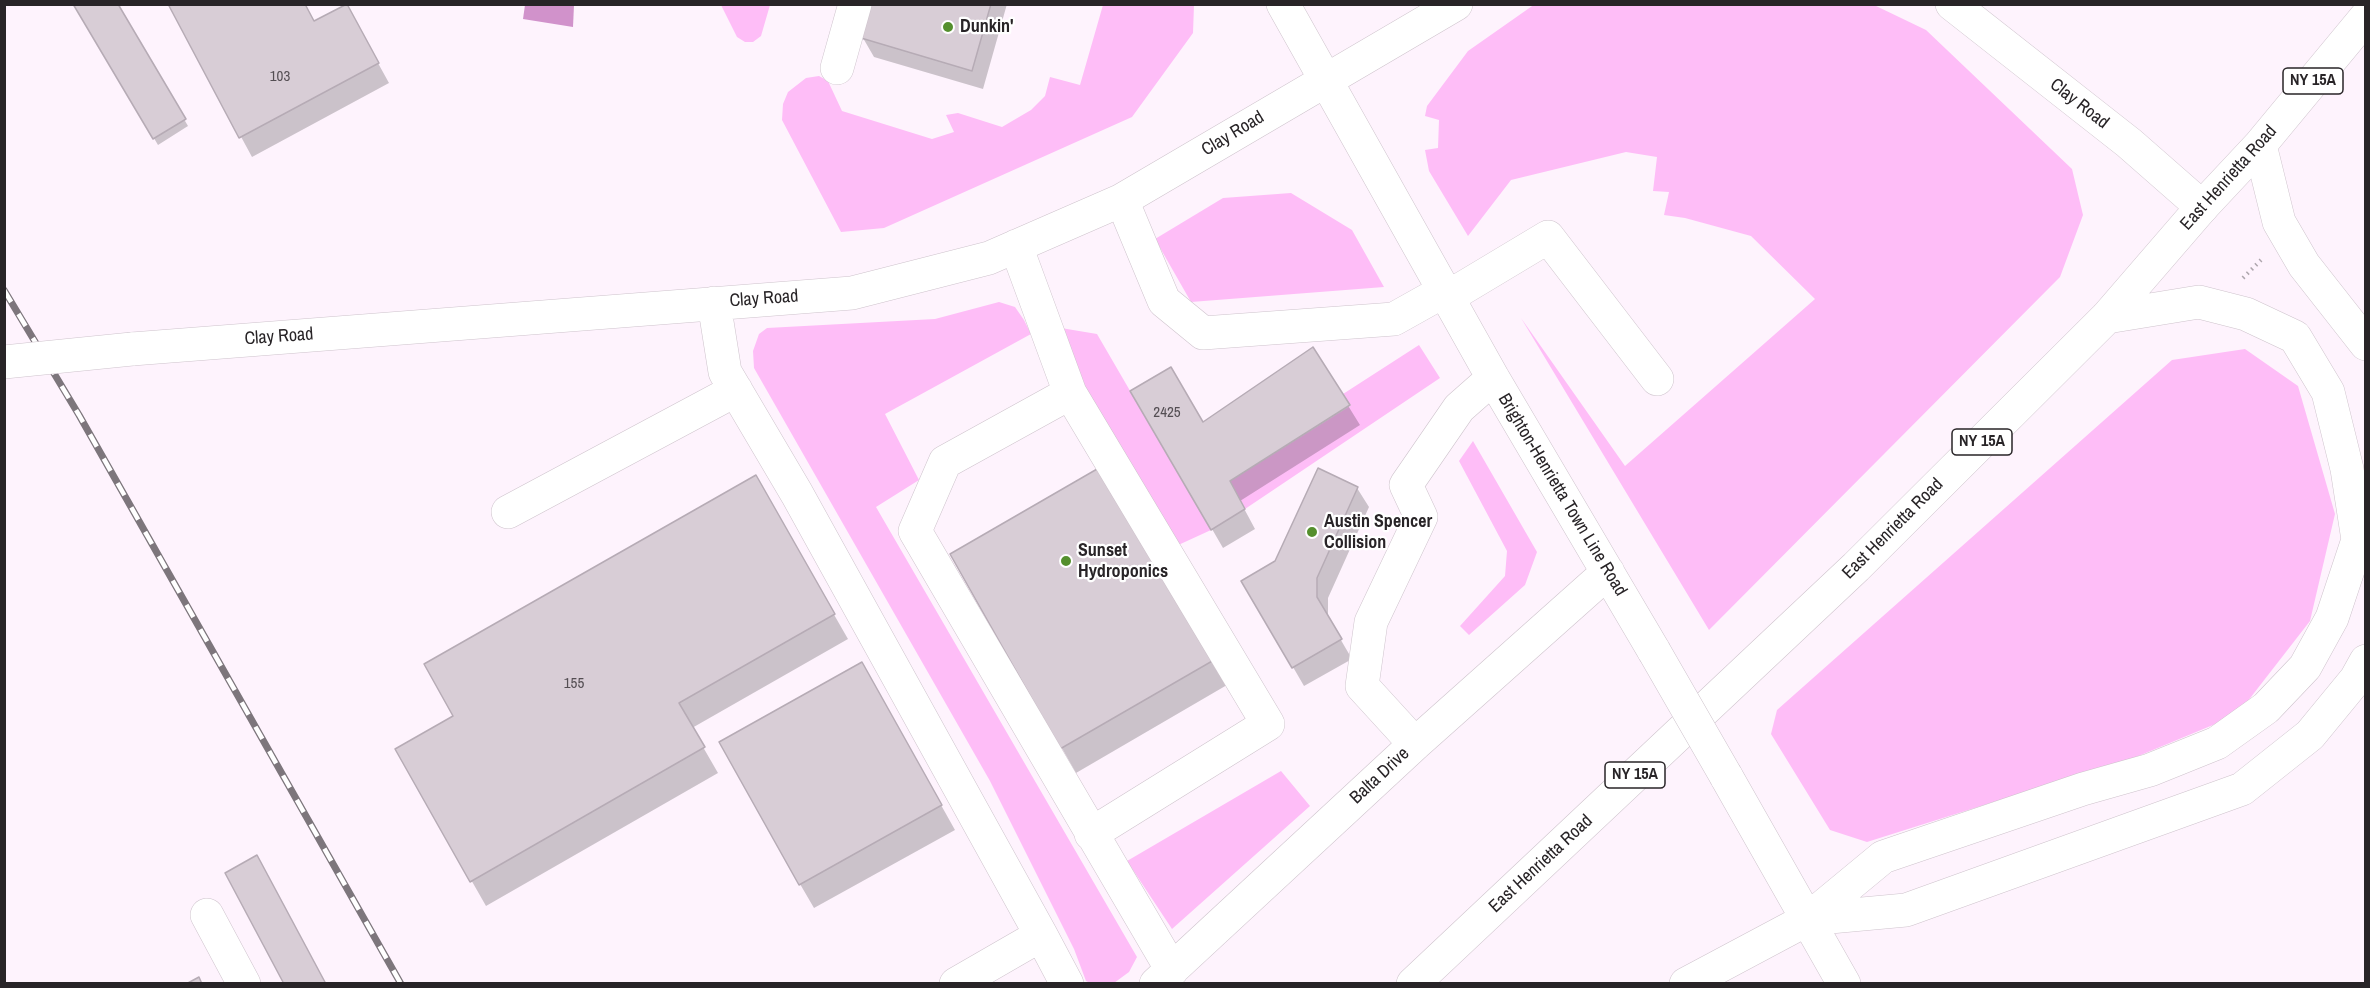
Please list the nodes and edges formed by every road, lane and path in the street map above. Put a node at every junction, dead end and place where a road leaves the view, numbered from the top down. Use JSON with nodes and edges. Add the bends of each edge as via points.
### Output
{"nodes":[{"id":1,"x":855,"y":4,"type":"edge"},
{"id":2,"x":1283,"y":4,"type":"edge"},
{"id":3,"x":1456,"y":4,"type":"edge"},
{"id":4,"x":1952,"y":4,"type":"edge"},
{"id":5,"x":2366,"y":17,"type":"edge"},
{"id":6,"x":837,"y":68,"type":"dead end"},
{"id":7,"x":1327,"y":80,"type":"junction"},
{"id":8,"x":2260,"y":145,"type":"junction"},
{"id":9,"x":1122,"y":200,"type":"junction"},
{"id":10,"x":2202,"y":207,"type":"junction"},
{"id":11,"x":1016,"y":246,"type":"junction"},
{"id":12,"x":2266,"y":254,"type":"dead end"},
{"id":13,"x":2241,"y":281,"type":"dead end"},
{"id":14,"x":1446,"y":294,"type":"junction"},
{"id":15,"x":714,"y":303,"type":"junction"},
{"id":16,"x":2107,"y":317,"type":"junction"},
{"id":17,"x":2366,"y":344,"type":"edge"},
{"id":18,"x":4,"y":362,"type":"edge"},
{"id":19,"x":1493,"y":378,"type":"junction"},
{"id":20,"x":1657,"y":379,"type":"dead end"},
{"id":21,"x":736,"y":390,"type":"junction"},
{"id":22,"x":1070,"y":393,"type":"junction"},
{"id":23,"x":508,"y":512,"type":"dead end"},
{"id":24,"x":1608,"y":572,"type":"junction"},
{"id":25,"x":2366,"y":661,"type":"edge"},
{"id":26,"x":1415,"y":744,"type":"junction"},
{"id":27,"x":1091,"y":834,"type":"junction"},
{"id":28,"x":207,"y":915,"type":"dead end"},
{"id":29,"x":1808,"y":919,"type":"junction"},
{"id":30,"x":1041,"y":935,"type":"junction"},
{"id":31,"x":1164,"y":977,"type":"edge"},
{"id":32,"x":244,"y":984,"type":"edge"},
{"id":33,"x":956,"y":984,"type":"edge"},
{"id":34,"x":1067,"y":984,"type":"edge"},
{"id":35,"x":1413,"y":984,"type":"edge"},
{"id":36,"x":1686,"y":984,"type":"edge"},
{"id":37,"x":1844,"y":984,"type":"edge"}],
"edges":[{"from":1,"to":6,"type":"street"},
{"from":2,"to":7,"type":"street","name":"Brighton-Henrietta Town Line Road"},
{"from":3,"to":7,"type":"street","name":"Clay Road"},
{"from":4,"to":10,"type":"street","name":"Clay Road","via":[[2129,143]]},
{"from":5,"to":8,"type":"street","name":"East Henrietta Road","number":"NY 15A"},
{"from":7,"to":9,"type":"street","name":"Clay Road"},
{"from":7,"to":14,"type":"street","name":"Brighton-Henrietta Town Line Road"},
{"from":8,"to":10,"type":"street","name":"East Henrietta Road","number":"NY 15A"},
{"from":8,"to":17,"type":"street","via":[[2279,222],[2304,265]]},
{"from":9,"to":11,"type":"street","name":"Clay Road"},
{"from":9,"to":14,"type":"street","via":[[1164,300],[1203,333],[1394,319]]},
{"from":10,"to":16,"type":"street","name":"East Henrietta Road","number":"NY 15A"},
{"from":11,"to":15,"type":"street","name":"Clay Road","via":[[989,258],[852,293]]},
{"from":11,"to":22,"type":"street"},
{"from":12,"to":13,"type":"path"},
{"from":14,"to":19,"type":"street","name":"Brighton-Henrietta Town Line Road"},
{"from":14,"to":20,"type":"street","via":[[1548,237]]},
{"from":15,"to":18,"type":"street","name":"Clay Road","bridge":true},
{"from":15,"to":21,"type":"street","via":[[725,372]]},
{"from":16,"to":29,"type":"street","via":[[2199,302],[2246,314],[2295,337],[2328,392],[2347,469],[2358,540],[2332,618],[2305,667],[2266,708],[2217,743],[2150,770],[1884,857]]},
{"from":16,"to":35,"type":"street","name":"East Henrietta Road","number":"NY 15A","via":[[1856,567]]},
{"from":19,"to":24,"type":"street","name":"Brighton-Henrietta Town Line Road"},
{"from":19,"to":26,"type":"street","via":[[1459,408],[1406,486],[1421,517],[1371,622],[1362,686]]},
{"from":21,"to":23,"type":"street"},
{"from":21,"to":30,"type":"street"},
{"from":22,"to":27,"type":"street","via":[[945,462],[915,531]]},
{"from":22,"to":27,"type":"street","via":[[1268,724]]},
{"from":24,"to":26,"type":"street","name":"Balta Drive"},
{"from":24,"to":29,"type":"street","name":"Brighton-Henrietta Town Line Road","bridge":true},
{"from":25,"to":29,"type":"street","via":[[2356,680],[2310,735],[2242,789],[1906,910]]},
{"from":26,"to":31,"type":"street","name":"Balta Drive"},
{"from":27,"to":31,"type":"street"},
{"from":28,"to":32,"type":"street"},
{"from":29,"to":36,"type":"street"},
{"from":29,"to":37,"type":"street","name":"Brighton-Henrietta Town Line Road"},
{"from":30,"to":33,"type":"street"},
{"from":30,"to":34,"type":"street"}]}
